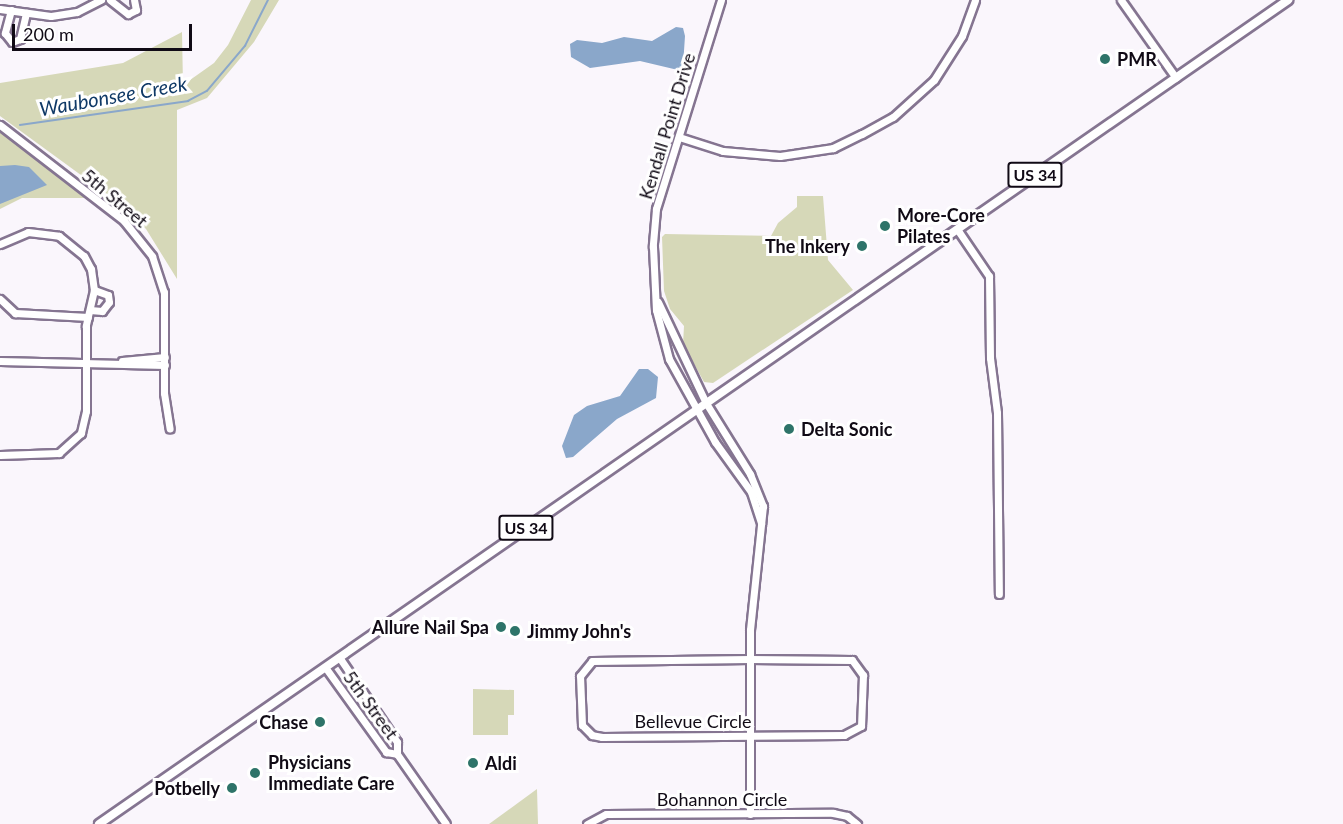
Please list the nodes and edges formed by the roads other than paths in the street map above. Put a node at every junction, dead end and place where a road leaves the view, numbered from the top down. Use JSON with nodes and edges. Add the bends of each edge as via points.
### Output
{"nodes":[{"id":1,"x":101,"y":0,"type":"edge"},
{"id":2,"x":110,"y":0,"type":"edge"},
{"id":3,"x":134,"y":0,"type":"edge"},
{"id":4,"x":721,"y":0,"type":"edge"},
{"id":5,"x":975,"y":0,"type":"edge"},
{"id":6,"x":1121,"y":0,"type":"edge"},
{"id":7,"x":1288,"y":0,"type":"edge"},
{"id":8,"x":0,"y":9,"type":"edge"},
{"id":9,"x":10,"y":10,"type":"junction"},
{"id":10,"x":26,"y":13,"type":"junction"},
{"id":11,"x":1176,"y":78,"type":"junction"},
{"id":12,"x":0,"y":125,"type":"edge"},
{"id":13,"x":679,"y":137,"type":"junction"},
{"id":14,"x":957,"y":229,"type":"junction"},
{"id":15,"x":0,"y":244,"type":"edge"},
{"id":16,"x":94,"y":290,"type":"junction"},
{"id":17,"x":0,"y":299,"type":"edge"},
{"id":18,"x":656,"y":300,"type":"junction"},
{"id":19,"x":89,"y":314,"type":"junction"},
{"id":20,"x":0,"y":361,"type":"edge"},
{"id":21,"x":165,"y":361,"type":"junction"},
{"id":22,"x":86,"y":362,"type":"junction"},
{"id":23,"x":706,"y":404,"type":"junction"},
{"id":24,"x":696,"y":411,"type":"junction"},
{"id":25,"x":170,"y":429,"type":"dead end"},
{"id":26,"x":0,"y":455,"type":"edge"},
{"id":27,"x":755,"y":491,"type":"junction"},
{"id":28,"x":999,"y":594,"type":"dead end"},
{"id":29,"x":339,"y":657,"type":"junction"},
{"id":30,"x":750,"y":659,"type":"junction"},
{"id":31,"x":325,"y":666,"type":"junction"},
{"id":32,"x":750,"y":736,"type":"junction"},
{"id":33,"x":397,"y":754,"type":"junction"},
{"id":34,"x":750,"y":814,"type":"junction"},
{"id":35,"x":99,"y":824,"type":"edge"},
{"id":36,"x":446,"y":824,"type":"edge"},
{"id":37,"x":587,"y":824,"type":"edge"},
{"id":38,"x":857,"y":824,"type":"edge"}],
"edges":[{"from":1,"to":10,"type":"street","via":[[65,15]]},
{"from":2,"to":3,"type":"street","via":[[128,14],[136,10]]},
{"from":4,"to":13,"type":"street","name":"Kendall Point Drive"},
{"from":5,"to":13,"type":"street","via":[[962,36],[934,80],[893,117],[853,138],[806,154],[757,156]]},
{"from":6,"to":11,"type":"street"},
{"from":7,"to":11,"type":"main road","number":"US 34"},
{"from":8,"to":9,"type":"street"},
{"from":9,"to":10,"type":"street"},
{"from":9,"to":10,"type":"street","via":[[5,33],[12,42],[20,39]]},
{"from":11,"to":14,"type":"main road","number":"US 34"},
{"from":12,"to":21,"type":"street","name":"5th Street","via":[[140,237],[162,278]]},
{"from":13,"to":18,"type":"street","name":"Kendall Point Drive","via":[[662,184],[653,231]]},
{"from":14,"to":23,"type":"main road","number":"US 34"},
{"from":14,"to":28,"type":"street","via":[[989,276],[990,358],[998,413]]},
{"from":15,"to":16,"type":"street","via":[[28,231],[59,236],[84,256],[92,269]]},
{"from":16,"to":19,"type":"street"},
{"from":16,"to":19,"type":"street","via":[[108,295],[109,302],[102,311]]},
{"from":17,"to":19,"type":"street","via":[[15,313]]},
{"from":18,"to":23,"type":"street","name":"Kendall Point Drive"},
{"from":18,"to":24,"type":"street","name":"Kendall Point Drive","via":[[663,344]]},
{"from":19,"to":22,"type":"street"},
{"from":20,"to":22,"type":"street"},
{"from":21,"to":22,"type":"street"},
{"from":21,"to":25,"type":"street","name":"5th Street"},
{"from":22,"to":26,"type":"street","via":[[84,423],[72,444],[46,455]]},
{"from":23,"to":24,"type":"main road","number":"US 34"},
{"from":23,"to":27,"type":"street","name":"Kendall Point Drive"},
{"from":24,"to":27,"type":"street","name":"Kendall Point Drive"},
{"from":24,"to":29,"type":"main road","number":"US 34"},
{"from":27,"to":30,"type":"street","name":"Kendall Point Drive","via":[[757,519],[761,523]]},
{"from":29,"to":31,"type":"main road","number":"US 34"},
{"from":29,"to":33,"type":"street","name":"5th Street","via":[[397,742]]},
{"from":30,"to":32,"type":"street","name":"Kendall Point Drive"},
{"from":30,"to":32,"type":"street","name":"Bellevue Circle","via":[[847,659],[858,664],[864,675],[863,719],[854,733]]},
{"from":30,"to":32,"type":"street","name":"Bellevue Circle","via":[[591,661],[580,676],[580,715],[584,728],[597,736]]},
{"from":31,"to":33,"type":"street","name":"5th Street","via":[[386,752]]},
{"from":31,"to":35,"type":"main road","number":"US 34"},
{"from":32,"to":34,"type":"street","name":"Kendall Point Drive"},
{"from":33,"to":36,"type":"street","name":"5th Street"},
{"from":34,"to":37,"type":"street","name":"Bohannon Circle","via":[[606,814]]},
{"from":34,"to":38,"type":"street","name":"Bohannon Circle","via":[[836,813]]}]}
